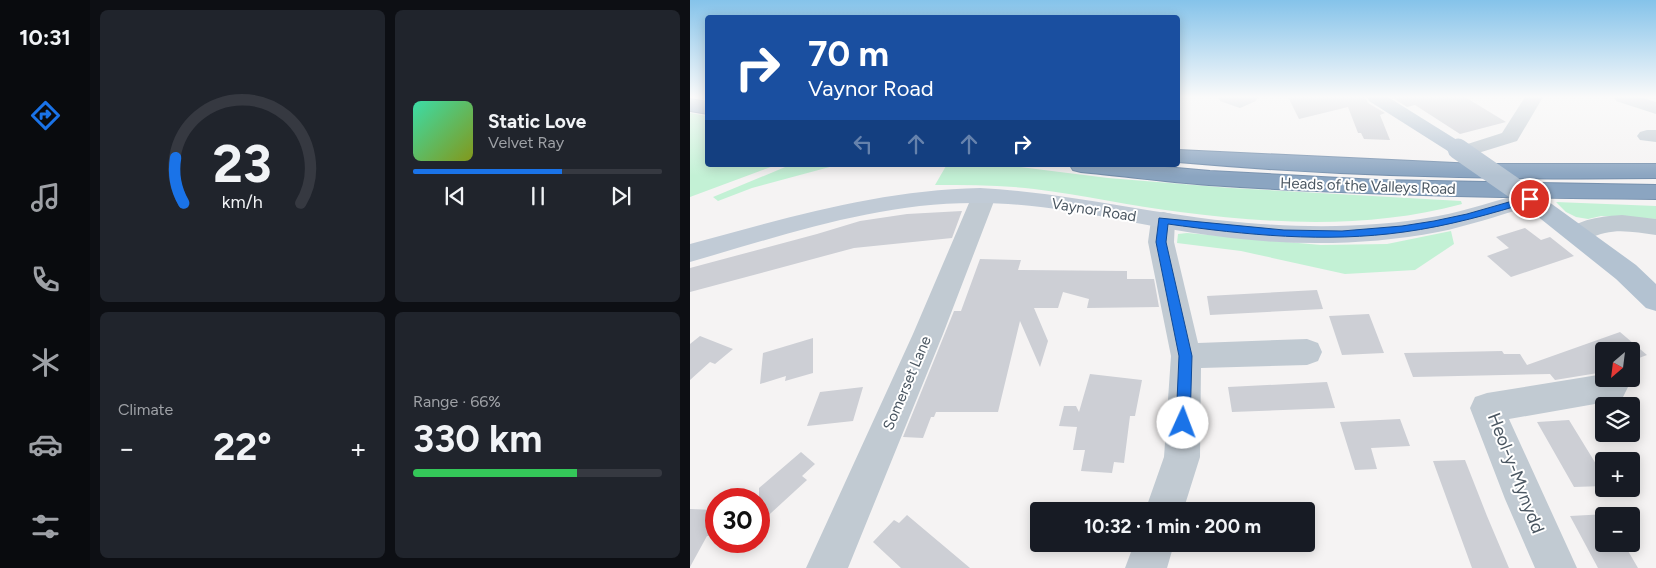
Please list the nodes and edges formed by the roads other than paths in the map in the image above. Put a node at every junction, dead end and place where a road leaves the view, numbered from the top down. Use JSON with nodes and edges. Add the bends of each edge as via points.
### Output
{"nodes":[{"id":1,"x":1420,"y":124,"type":"edge"},
{"id":2,"x":1518,"y":124,"type":"edge"},
{"id":3,"x":1463,"y":150,"type":"junction"},
{"id":4,"x":1180,"y":156,"type":"edge"},
{"id":5,"x":1656,"y":158,"type":"edge"},
{"id":6,"x":1101,"y":167,"type":"edge"},
{"id":7,"x":1656,"y":171,"type":"edge"},
{"id":8,"x":1544,"y":172,"type":"junction"},
{"id":9,"x":1656,"y":192,"type":"edge"},
{"id":10,"x":984,"y":196,"type":"junction"},
{"id":11,"x":1529,"y":200,"type":"junction"},
{"id":12,"x":1163,"y":220,"type":"junction"},
{"id":13,"x":1656,"y":227,"type":"edge"},
{"id":14,"x":1577,"y":234,"type":"junction"},
{"id":15,"x":690,"y":253,"type":"edge"},
{"id":16,"x":1656,"y":300,"type":"edge"},
{"id":17,"x":1307,"y":352,"type":"dead end"},
{"id":18,"x":1186,"y":356,"type":"junction"},
{"id":19,"x":1606,"y":388,"type":"edge"},
{"id":20,"x":1167,"y":502,"type":"edge"},
{"id":21,"x":1151,"y":552,"type":"edge"},
{"id":22,"x":827,"y":568,"type":"edge"},
{"id":23,"x":1146,"y":568,"type":"edge"},
{"id":24,"x":1556,"y":568,"type":"edge"}],
"edges":[{"from":1,"to":3,"type":"main road"},
{"from":2,"to":3,"type":"street","via":[[1510,137]]},
{"from":3,"to":11,"type":"main road","bridge":true},
{"from":4,"to":8,"type":"highway","name":"Heads of the Valleys Road","via":[[1433,170]]},
{"from":5,"to":8,"type":"highway","via":[[1566,163]]},
{"from":6,"to":9,"type":"highway","name":"Heads of the Valleys Road","via":[[1208,178],[1330,185],[1446,190]]},
{"from":7,"to":8,"type":"highway","name":"Heads of the Valleys Road"},
{"from":10,"to":12,"type":"street","name":"Vaynor Road","via":[[1036,200]]},
{"from":10,"to":15,"type":"street","name":"Vaynor Road","via":[[945,196],[854,210]]},
{"from":10,"to":22,"type":"street","name":"Somerset Lane"},
{"from":11,"to":12,"type":"street","name":"Vaynor Road","via":[[1434,224],[1328,235],[1230,230]]},
{"from":11,"to":14,"type":"main road"},
{"from":12,"to":18,"type":"street","via":[[1161,242]]},
{"from":13,"to":14,"type":"street","via":[[1622,223],[1601,225]]},
{"from":14,"to":16,"type":"main road"},
{"from":17,"to":18,"type":"street"},
{"from":18,"to":20,"type":"street","via":[[1182,457]]},
{"from":19,"to":24,"type":"street","name":"Heol-y-Mynydd","via":[[1488,408]]},
{"from":21,"to":23,"type":"street"}]}
